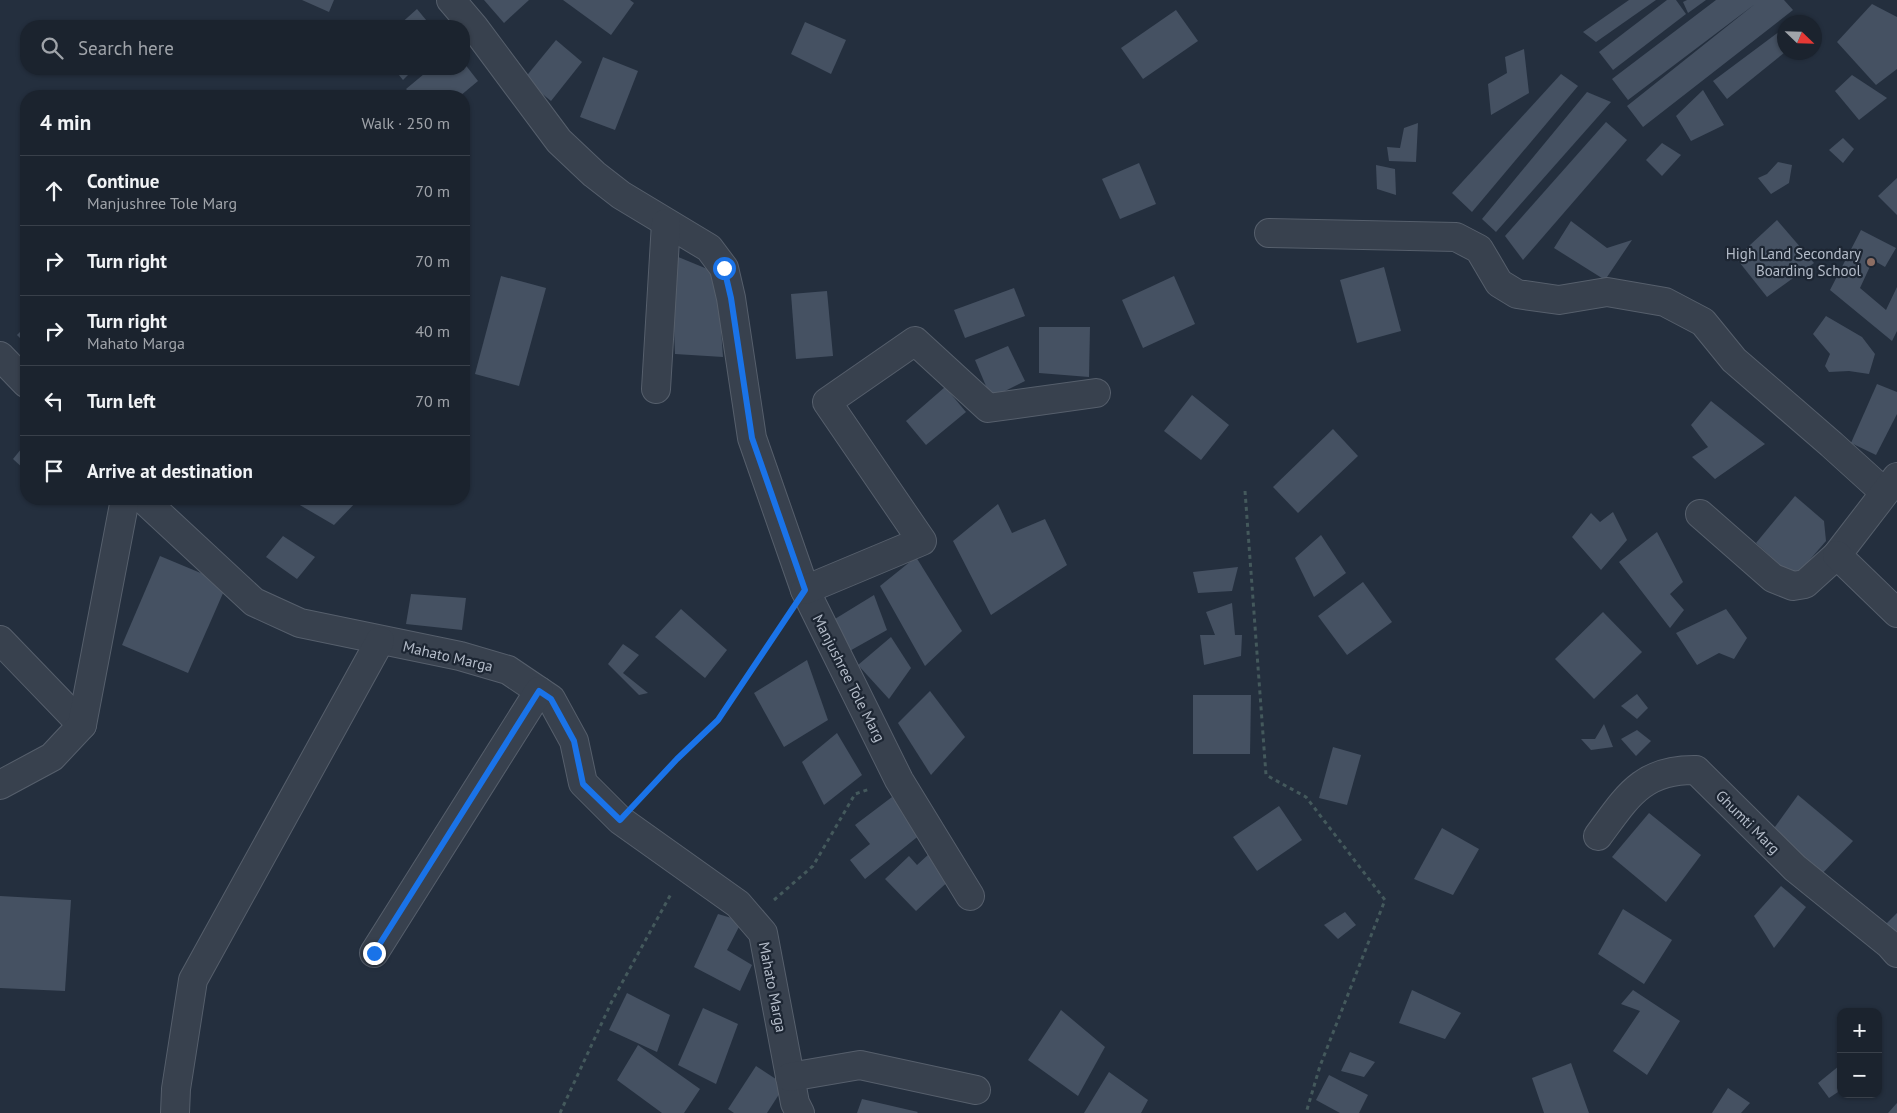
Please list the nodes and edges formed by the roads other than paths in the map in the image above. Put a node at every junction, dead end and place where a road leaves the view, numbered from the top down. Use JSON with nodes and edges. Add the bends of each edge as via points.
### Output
{"nodes":[{"id":1,"x":451,"y":0,"type":"edge"},
{"id":2,"x":468,"y":20,"type":"edge"},
{"id":3,"x":470,"y":22,"type":"edge"},
{"id":4,"x":666,"y":223,"type":"junction"},
{"id":5,"x":1269,"y":233,"type":"dead end"},
{"id":6,"x":0,"y":356,"type":"edge"},
{"id":7,"x":20,"y":377,"type":"edge"},
{"id":8,"x":656,"y":389,"type":"dead end"},
{"id":9,"x":1096,"y":392,"type":"dead end"},
{"id":10,"x":1890,"y":485,"type":"edge"},
{"id":11,"x":124,"y":505,"type":"edge"},
{"id":12,"x":149,"y":505,"type":"edge"},
{"id":13,"x":1700,"y":514,"type":"dead end"},
{"id":14,"x":1837,"y":555,"type":"junction"},
{"id":15,"x":805,"y":590,"type":"junction"},
{"id":16,"x":1897,"y":613,"type":"edge"},
{"id":17,"x":0,"y":640,"type":"edge"},
{"id":18,"x":380,"y":641,"type":"junction"},
{"id":19,"x":539,"y":691,"type":"junction"},
{"id":20,"x":82,"y":725,"type":"junction"},
{"id":21,"x":0,"y":785,"type":"edge"},
{"id":22,"x":1598,"y":836,"type":"dead end"},
{"id":23,"x":970,"y":896,"type":"dead end"},
{"id":24,"x":374,"y":953,"type":"dead end"},
{"id":25,"x":1897,"y":953,"type":"edge"},
{"id":26,"x":790,"y":1077,"type":"junction"},
{"id":27,"x":976,"y":1090,"type":"dead end"},
{"id":28,"x":175,"y":1113,"type":"edge"},
{"id":29,"x":800,"y":1113,"type":"edge"}],
"edges":[{"from":1,"to":2,"type":"street","name":"Manjushree Tole Marg"},
{"from":3,"to":4,"type":"street","name":"Manjushree Tole Marg","via":[[559,141],[621,195]]},
{"from":4,"to":8,"type":"street"},
{"from":4,"to":15,"type":"street","name":"Manjushree Tole Marg","via":[[709,248],[724,268],[752,438]]},
{"from":5,"to":10,"type":"street","via":[[1456,237],[1479,249],[1500,283],[1517,294],[1559,300],[1607,292],[1665,302],[1703,322],[1734,360],[1832,444]]},
{"from":6,"to":7,"type":"street"},
{"from":9,"to":15,"type":"street","via":[[988,408],[915,341],[827,402],[922,541]]},
{"from":10,"to":14,"type":"street"},
{"from":11,"to":20,"type":"street"},
{"from":12,"to":18,"type":"street","name":"Mahato Marga","via":[[254,602],[300,623]]},
{"from":13,"to":14,"type":"street","via":[[1773,578],[1793,586],[1805,584]]},
{"from":14,"to":16,"type":"street"},
{"from":15,"to":23,"type":"street","name":"Manjushree Tole Marg","via":[[900,780]]},
{"from":17,"to":20,"type":"street"},
{"from":18,"to":19,"type":"street","name":"Mahato Marga","via":[[460,656],[508,670]]},
{"from":18,"to":28,"type":"street","via":[[193,980]]},
{"from":19,"to":24,"type":"street"},
{"from":19,"to":26,"type":"street","name":"Mahato Marga","via":[[551,699],[574,741],[583,784],[620,820],[738,904],[763,934]]},
{"from":20,"to":21,"type":"street","via":[[52,757]]},
{"from":22,"to":25,"type":"street","name":"Ghumti Marg","via":[[1632,792],[1652,777],[1696,770],[1795,868]]},
{"from":26,"to":27,"type":"street","via":[[860,1065]]},
{"from":26,"to":29,"type":"street","name":"Mahato Marga"}]}
